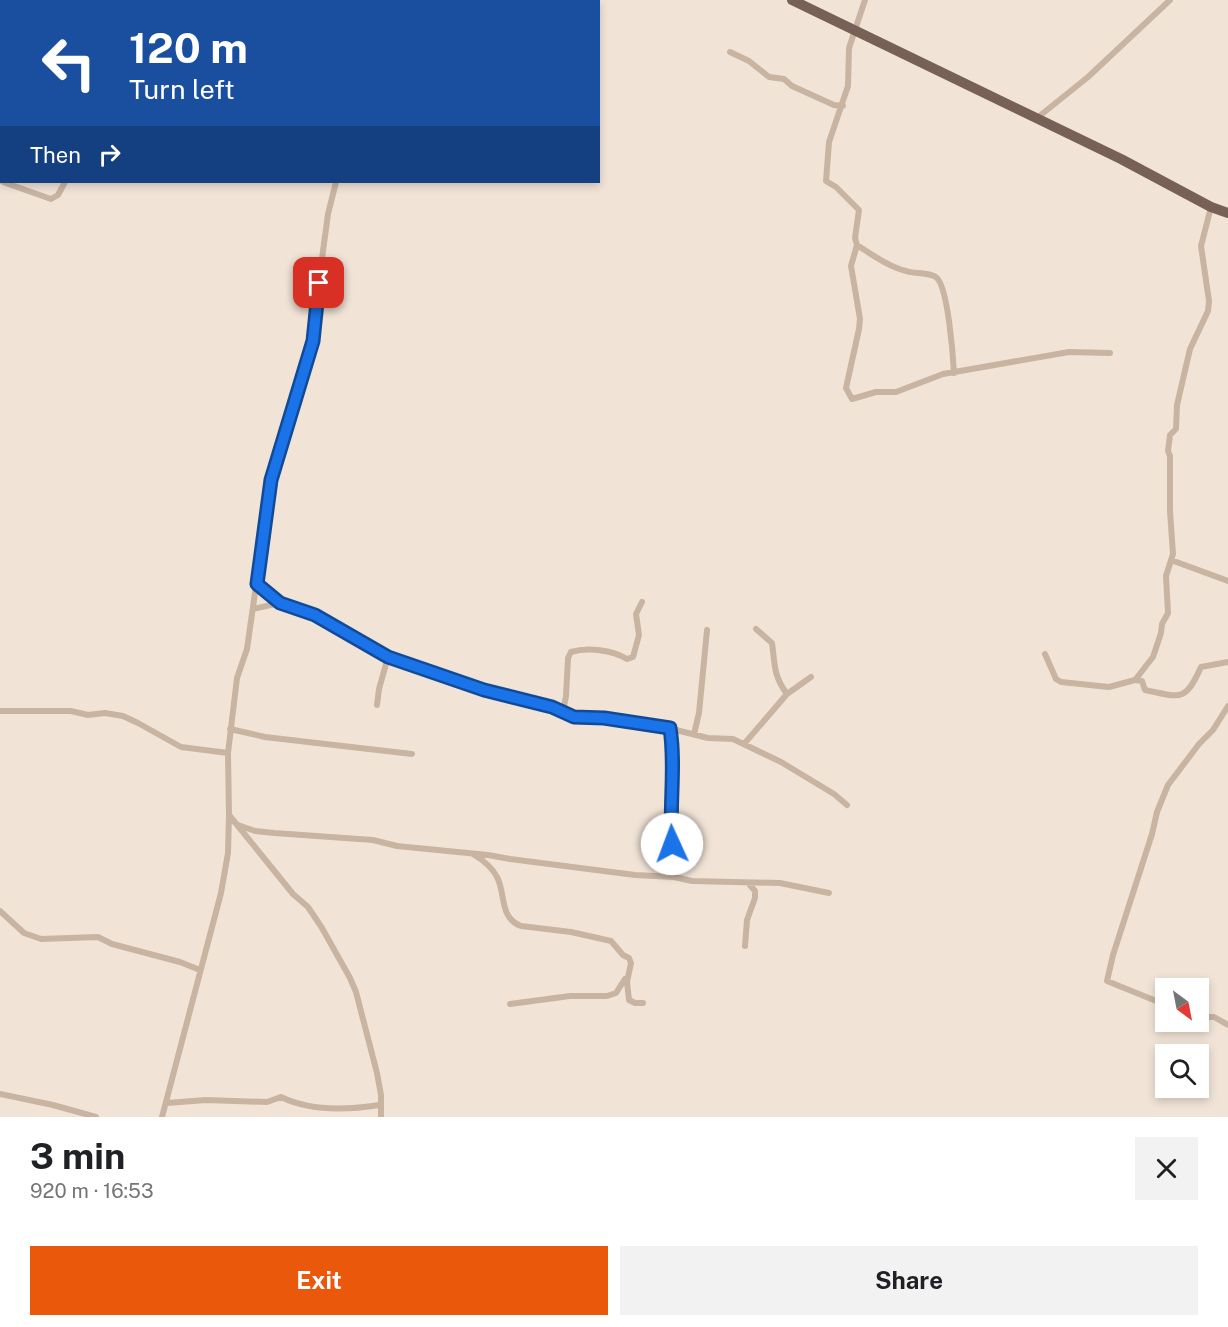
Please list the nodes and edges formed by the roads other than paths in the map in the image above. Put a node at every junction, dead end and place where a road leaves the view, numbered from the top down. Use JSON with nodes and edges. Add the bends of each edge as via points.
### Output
{"nodes":[{"id":1,"x":792,"y":0,"type":"edge"},
{"id":2,"x":865,"y":0,"type":"edge"},
{"id":3,"x":1170,"y":0,"type":"edge"},
{"id":4,"x":854,"y":30,"type":"junction"},
{"id":5,"x":730,"y":52,"type":"dead end"},
{"id":6,"x":843,"y":106,"type":"junction"},
{"id":7,"x":1037,"y":118,"type":"junction"},
{"id":8,"x":6,"y":183,"type":"edge"},
{"id":9,"x":64,"y":183,"type":"edge"},
{"id":10,"x":336,"y":183,"type":"edge"},
{"id":11,"x":1211,"y":207,"type":"junction"},
{"id":12,"x":1228,"y":213,"type":"edge"},
{"id":13,"x":857,"y":245,"type":"junction"},
{"id":14,"x":1110,"y":353,"type":"dead end"},
{"id":15,"x":954,"y":373,"type":"junction"},
{"id":16,"x":1171,"y":560,"type":"junction"},
{"id":17,"x":1228,"y":581,"type":"edge"},
{"id":18,"x":257,"y":584,"type":"junction"},
{"id":19,"x":642,"y":602,"type":"dead end"},
{"id":20,"x":280,"y":603,"type":"junction"},
{"id":21,"x":253,"y":609,"type":"junction"},
{"id":22,"x":756,"y":629,"type":"dead end"},
{"id":23,"x":707,"y":630,"type":"dead end"},
{"id":24,"x":1045,"y":654,"type":"dead end"},
{"id":25,"x":388,"y":657,"type":"junction"},
{"id":26,"x":1228,"y":662,"type":"edge"},
{"id":27,"x":812,"y":677,"type":"dead end"},
{"id":28,"x":1135,"y":680,"type":"junction"},
{"id":29,"x":787,"y":694,"type":"junction"},
{"id":30,"x":377,"y":705,"type":"dead end"},
{"id":31,"x":1228,"y":706,"type":"edge"},
{"id":32,"x":0,"y":711,"type":"edge"},
{"id":33,"x":563,"y":712,"type":"junction"},
{"id":34,"x":670,"y":728,"type":"junction"},
{"id":35,"x":230,"y":729,"type":"junction"},
{"id":36,"x":694,"y":734,"type":"junction"},
{"id":37,"x":744,"y":744,"type":"junction"},
{"id":38,"x":228,"y":753,"type":"junction"},
{"id":39,"x":412,"y":754,"type":"dead end"},
{"id":40,"x":847,"y":805,"type":"dead end"},
{"id":41,"x":229,"y":815,"type":"junction"},
{"id":42,"x":238,"y":825,"type":"junction"},
{"id":43,"x":473,"y":854,"type":"junction"},
{"id":44,"x":674,"y":878,"type":"junction"},
{"id":45,"x":749,"y":884,"type":"junction"},
{"id":46,"x":829,"y":893,"type":"dead end"},
{"id":47,"x":0,"y":911,"type":"edge"},
{"id":48,"x":745,"y":946,"type":"dead end"},
{"id":49,"x":200,"y":970,"type":"junction"},
{"id":50,"x":628,"y":973,"type":"junction"},
{"id":51,"x":1155,"y":1001,"type":"edge"},
{"id":52,"x":643,"y":1003,"type":"dead end"},
{"id":53,"x":510,"y":1004,"type":"dead end"},
{"id":54,"x":1209,"y":1017,"type":"edge"},
{"id":55,"x":1228,"y":1025,"type":"edge"},
{"id":56,"x":0,"y":1094,"type":"edge"},
{"id":57,"x":167,"y":1103,"type":"junction"},
{"id":58,"x":380,"y":1105,"type":"junction"},
{"id":59,"x":96,"y":1117,"type":"edge"},
{"id":60,"x":162,"y":1117,"type":"edge"},
{"id":61,"x":381,"y":1117,"type":"edge"}],
"edges":[{"from":1,"to":4,"type":"main road"},
{"from":2,"to":4,"type":"street"},
{"from":3,"to":7,"type":"street","via":[[1088,77]]},
{"from":4,"to":6,"type":"street"},
{"from":4,"to":7,"type":"main road"},
{"from":5,"to":6,"type":"street","via":[[769,77]]},
{"from":6,"to":13,"type":"street","via":[[829,142],[826,182],[859,210]]},
{"from":7,"to":11,"type":"main road"},
{"from":8,"to":9,"type":"street","via":[[51,199],[58,195]]},
{"from":10,"to":18,"type":"street","via":[[328,214],[315,328],[271,480]]},
{"from":11,"to":12,"type":"main road"},
{"from":11,"to":16,"type":"street","via":[[1201,246],[1208,310],[1190,349],[1176,429],[1170,435],[1168,451]]},
{"from":13,"to":15,"type":"street","via":[[904,271],[937,278],[950,324]]},
{"from":13,"to":15,"type":"street","via":[[851,272],[860,319],[846,388],[852,399],[876,392],[896,392],[928,378]]},
{"from":14,"to":15,"type":"street","via":[[1069,352]]},
{"from":16,"to":17,"type":"street"},
{"from":16,"to":28,"type":"street","via":[[1166,576],[1168,614],[1153,657]]},
{"from":18,"to":20,"type":"street"},
{"from":18,"to":21,"type":"street"},
{"from":19,"to":33,"type":"street","via":[[636,614],[639,635],[633,657],[596,651],[571,652]]},
{"from":20,"to":21,"type":"street"},
{"from":20,"to":25,"type":"street","via":[[315,615]]},
{"from":21,"to":35,"type":"street"},
{"from":22,"to":29,"type":"street","via":[[772,643],[776,676]]},
{"from":23,"to":36,"type":"street"},
{"from":24,"to":28,"type":"street","via":[[1061,682],[1109,687]]},
{"from":25,"to":30,"type":"street"},
{"from":25,"to":33,"type":"street"},
{"from":26,"to":28,"type":"street","via":[[1201,667],[1192,688],[1183,696],[1145,690],[1142,681]]},
{"from":27,"to":29,"type":"street"},
{"from":29,"to":37,"type":"street"},
{"from":31,"to":51,"type":"street","via":[[1168,785],[1109,972],[1107,981]]},
{"from":32,"to":38,"type":"street","via":[[123,716],[181,747]]},
{"from":33,"to":34,"type":"street","via":[[574,717]]},
{"from":34,"to":36,"type":"street"},
{"from":34,"to":44,"type":"street"},
{"from":35,"to":38,"type":"street"},
{"from":35,"to":39,"type":"street","via":[[265,737]]},
{"from":36,"to":37,"type":"street"},
{"from":37,"to":40,"type":"street","via":[[781,762]]},
{"from":38,"to":41,"type":"street"},
{"from":41,"to":42,"type":"street"},
{"from":41,"to":49,"type":"street","via":[[221,893]]},
{"from":42,"to":43,"type":"street","via":[[255,831],[373,840]]},
{"from":42,"to":58,"type":"street","via":[[308,907],[350,978],[377,1073]]},
{"from":43,"to":44,"type":"street"},
{"from":43,"to":50,"type":"street","via":[[498,879],[504,908],[513,923],[611,942],[629,958]]},
{"from":44,"to":45,"type":"street"},
{"from":45,"to":46,"type":"street","via":[[780,883]]},
{"from":45,"to":48,"type":"street","via":[[755,898],[747,920]]},
{"from":47,"to":49,"type":"street","via":[[24,933],[41,939],[98,937]]},
{"from":49,"to":57,"type":"street"},
{"from":50,"to":52,"type":"street","via":[[629,999]]},
{"from":50,"to":53,"type":"street","via":[[616,993],[607,996],[570,996]]},
{"from":54,"to":55,"type":"street"},
{"from":56,"to":59,"type":"street"},
{"from":57,"to":58,"type":"street","via":[[249,1103],[281,1097],[301,1106]]},
{"from":57,"to":60,"type":"street"},
{"from":58,"to":61,"type":"street"}]}
